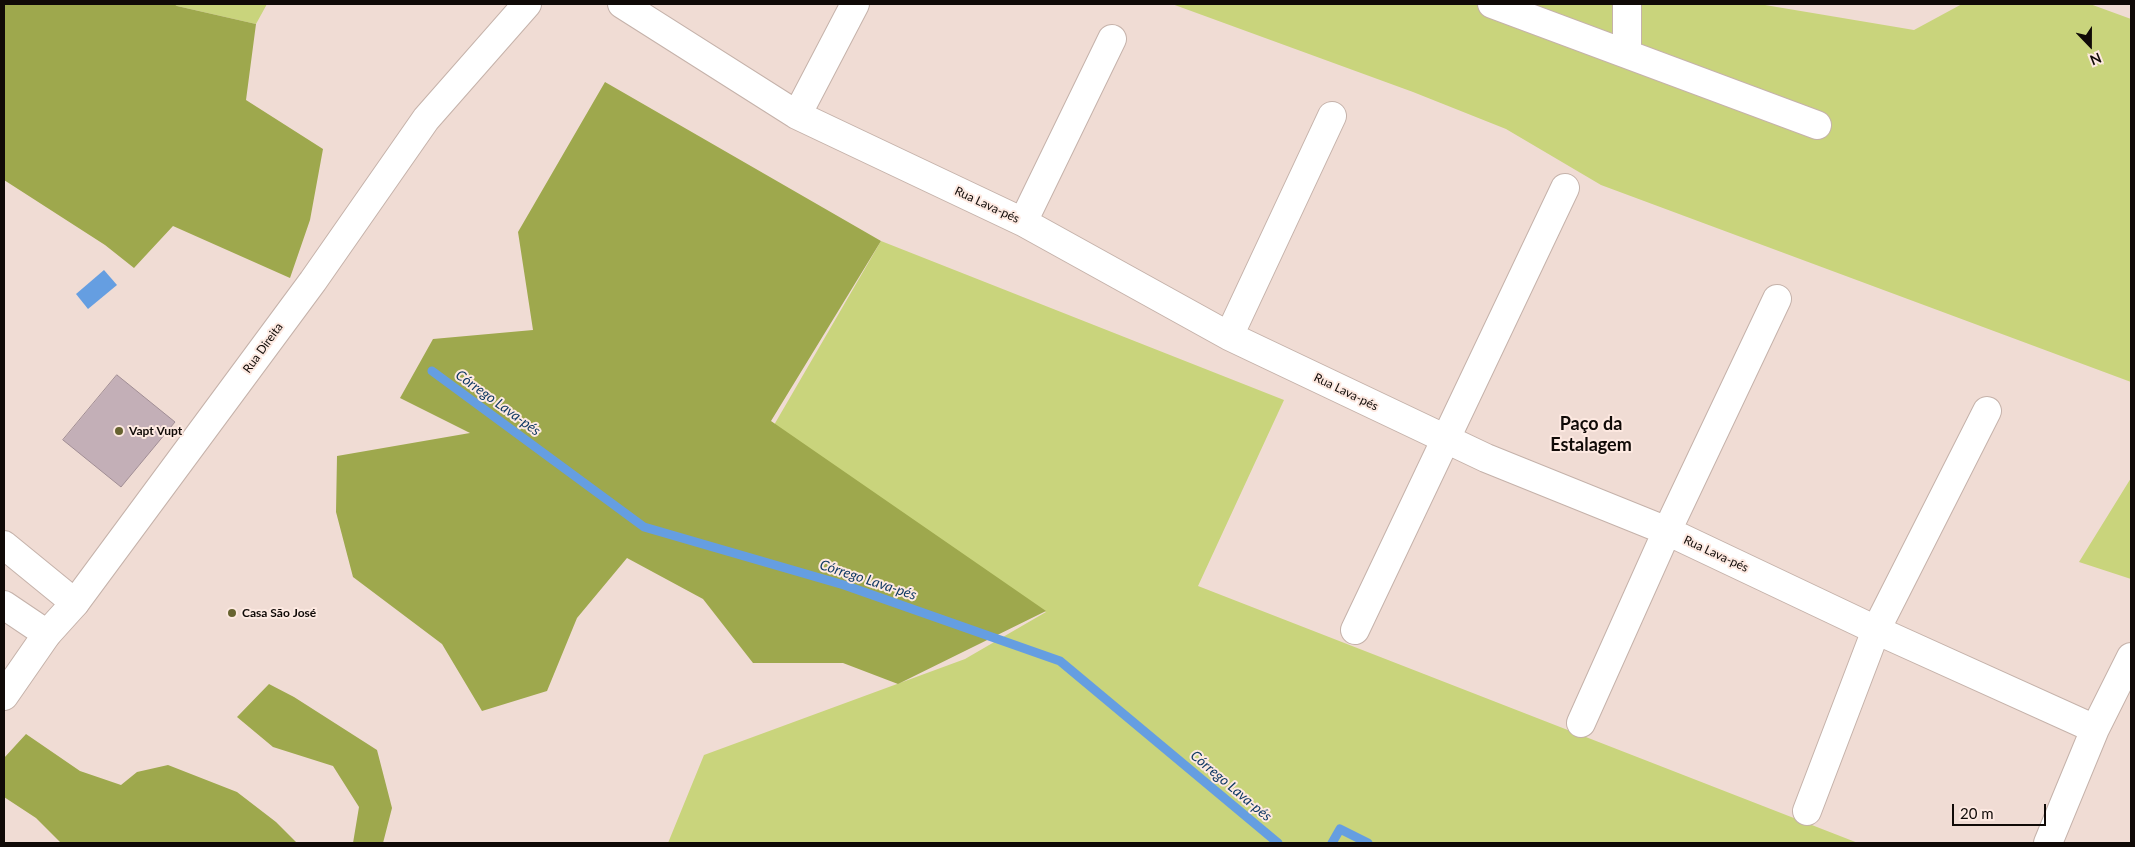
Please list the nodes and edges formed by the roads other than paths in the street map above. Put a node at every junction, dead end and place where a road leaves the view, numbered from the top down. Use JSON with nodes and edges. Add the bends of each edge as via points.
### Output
{"nodes":[{"id":1,"x":527,"y":4,"type":"edge"},
{"id":2,"x":622,"y":4,"type":"edge"},
{"id":3,"x":855,"y":4,"type":"edge"},
{"id":4,"x":1492,"y":4,"type":"edge"},
{"id":5,"x":1627,"y":4,"type":"edge"},
{"id":6,"x":1112,"y":40,"type":"dead end"},
{"id":7,"x":1627,"y":54,"type":"junction"},
{"id":8,"x":797,"y":115,"type":"junction"},
{"id":9,"x":1332,"y":116,"type":"dead end"},
{"id":10,"x":1817,"y":125,"type":"dead end"},
{"id":11,"x":1565,"y":188,"type":"dead end"},
{"id":12,"x":1023,"y":222,"type":"junction"},
{"id":13,"x":1778,"y":299,"type":"dead end"},
{"id":14,"x":1229,"y":336,"type":"junction"},
{"id":15,"x":1987,"y":411,"type":"dead end"},
{"id":16,"x":1446,"y":440,"type":"junction"},
{"id":17,"x":1667,"y":531,"type":"junction"},
{"id":18,"x":4,"y":545,"type":"edge"},
{"id":19,"x":75,"y":603,"type":"junction"},
{"id":20,"x":4,"y":605,"type":"edge"},
{"id":21,"x":1355,"y":630,"type":"dead end"},
{"id":22,"x":1876,"y":630,"type":"junction"},
{"id":23,"x":47,"y":634,"type":"junction"},
{"id":24,"x":2131,"y":657,"type":"edge"},
{"id":25,"x":4,"y":696,"type":"edge"},
{"id":26,"x":1581,"y":722,"type":"dead end"},
{"id":27,"x":2095,"y":729,"type":"junction"},
{"id":28,"x":1807,"y":811,"type":"dead end"},
{"id":29,"x":2048,"y":843,"type":"edge"}],
"edges":[{"from":1,"to":19,"type":"street","name":"Rua Direita","via":[[426,119],[313,281]]},
{"from":2,"to":8,"type":"street","name":"Rua Lava-pés"},
{"from":3,"to":8,"type":"street"},
{"from":4,"to":7,"type":"street"},
{"from":5,"to":7,"type":"street"},
{"from":6,"to":12,"type":"street"},
{"from":7,"to":10,"type":"street"},
{"from":8,"to":12,"type":"street","name":"Rua Lava-pés"},
{"from":9,"to":14,"type":"street"},
{"from":11,"to":16,"type":"street"},
{"from":12,"to":14,"type":"street","name":"Rua Lava-pés"},
{"from":13,"to":17,"type":"street"},
{"from":14,"to":16,"type":"street","name":"Rua Lava-pés"},
{"from":15,"to":22,"type":"street"},
{"from":16,"to":17,"type":"street","name":"Rua Lava-pés"},
{"from":16,"to":21,"type":"street"},
{"from":17,"to":22,"type":"street","name":"Rua Lava-pés"},
{"from":17,"to":26,"type":"street"},
{"from":18,"to":19,"type":"street"},
{"from":19,"to":23,"type":"street","name":"Rua Direita"},
{"from":20,"to":23,"type":"street"},
{"from":22,"to":27,"type":"street","name":"Rua Lava-pés"},
{"from":22,"to":28,"type":"street"},
{"from":23,"to":25,"type":"street","name":"Rua Direita"},
{"from":24,"to":27,"type":"street"},
{"from":27,"to":29,"type":"street"}]}
